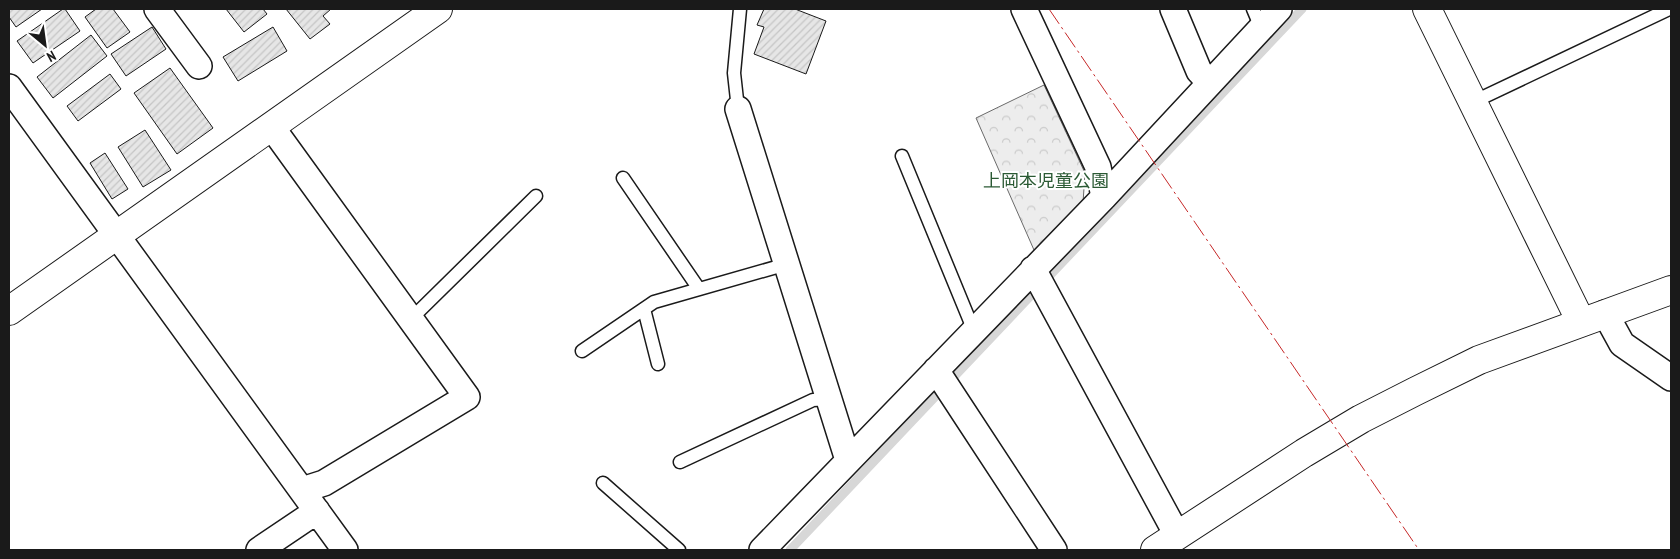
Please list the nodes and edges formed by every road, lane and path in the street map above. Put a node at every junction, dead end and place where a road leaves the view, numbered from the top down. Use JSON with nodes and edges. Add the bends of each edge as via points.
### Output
{"nodes":[{"id":1,"x":156,"y":9,"type":"edge"},
{"id":2,"x":438,"y":9,"type":"edge"},
{"id":3,"x":740,"y":9,"type":"edge"},
{"id":4,"x":1024,"y":9,"type":"edge"},
{"id":5,"x":1173,"y":9,"type":"edge"},
{"id":6,"x":1279,"y":9,"type":"edge"},
{"id":7,"x":1427,"y":9,"type":"edge"},
{"id":8,"x":1669,"y":9,"type":"edge"},
{"id":9,"x":1257,"y":18,"type":"edge"},
{"id":10,"x":199,"y":66,"type":"dead end"},
{"id":11,"x":1210,"y":83,"type":"junction"},
{"id":12,"x":9,"y":87,"type":"edge"},
{"id":13,"x":1473,"y":102,"type":"junction"},
{"id":14,"x":738,"y":109,"type":"joint"},
{"id":15,"x":272,"y":126,"type":"junction"},
{"id":16,"x":902,"y":156,"type":"dead end"},
{"id":17,"x":623,"y":178,"type":"dead end"},
{"id":18,"x":536,"y":196,"type":"dead end"},
{"id":19,"x":1104,"y":197,"type":"junction"},
{"id":20,"x":117,"y":235,"type":"junction"},
{"id":21,"x":787,"y":264,"type":"junction"},
{"id":22,"x":1039,"y":279,"type":"junction"},
{"id":23,"x":699,"y":289,"type":"junction"},
{"id":24,"x":1671,"y":290,"type":"edge"},
{"id":25,"x":644,"y":309,"type":"junction"},
{"id":26,"x":9,"y":311,"type":"edge"},
{"id":27,"x":1593,"y":318,"type":"junction"},
{"id":28,"x":411,"y":319,"type":"junction"},
{"id":29,"x":974,"y":330,"type":"junction"},
{"id":30,"x":582,"y":351,"type":"dead end"},
{"id":31,"x":658,"y":364,"type":"dead end"},
{"id":32,"x":1671,"y":378,"type":"edge"},
{"id":33,"x":942,"y":379,"type":"junction"},
{"id":34,"x":829,"y":399,"type":"junction"},
{"id":35,"x":848,"y":460,"type":"junction"},
{"id":36,"x":680,"y":462,"type":"dead end"},
{"id":37,"x":603,"y":483,"type":"dead end"},
{"id":38,"x":302,"y":490,"type":"junction"},
{"id":39,"x":317,"y":512,"type":"junction"},
{"id":40,"x":1166,"y":543,"type":"edge"},
{"id":41,"x":259,"y":550,"type":"edge"},
{"id":42,"x":345,"y":550,"type":"edge"},
{"id":43,"x":679,"y":550,"type":"edge"},
{"id":44,"x":762,"y":550,"type":"edge"},
{"id":45,"x":1054,"y":550,"type":"edge"}],
"edges":[{"from":1,"to":10,"type":"street"},
{"from":2,"to":15,"type":"street"},
{"from":3,"to":14,"type":"lane","via":[[734,73]]},
{"from":4,"to":19,"type":"street","via":[[1098,167]]},
{"from":5,"to":11,"type":"street","via":[[1199,71]]},
{"from":6,"to":9,"type":"street"},
{"from":7,"to":13,"type":"street"},
{"from":8,"to":13,"type":"lane"},
{"from":9,"to":11,"type":"street"},
{"from":11,"to":19,"type":"street"},
{"from":12,"to":20,"type":"street"},
{"from":13,"to":27,"type":"street"},
{"from":14,"to":21,"type":"street"},
{"from":15,"to":20,"type":"street"},
{"from":15,"to":28,"type":"street"},
{"from":16,"to":29,"type":"lane"},
{"from":17,"to":23,"type":"lane"},
{"from":18,"to":28,"type":"lane"},
{"from":19,"to":22,"type":"street"},
{"from":20,"to":26,"type":"street"},
{"from":20,"to":38,"type":"street"},
{"from":21,"to":23,"type":"lane"},
{"from":21,"to":34,"type":"street"},
{"from":22,"to":29,"type":"street"},
{"from":22,"to":40,"type":"street"},
{"from":23,"to":25,"type":"lane","via":[[654,302]]},
{"from":24,"to":27,"type":"street"},
{"from":25,"to":30,"type":"lane"},
{"from":25,"to":31,"type":"lane"},
{"from":27,"to":32,"type":"street","via":[[1622,344]]},
{"from":27,"to":40,"type":"street","via":[[1480,360],[1377,411],[1296,458]]},
{"from":28,"to":38,"type":"street","via":[[467,397],[324,483]]},
{"from":29,"to":33,"type":"street"},
{"from":33,"to":35,"type":"street"},
{"from":33,"to":45,"type":"street"},
{"from":34,"to":35,"type":"street"},
{"from":34,"to":36,"type":"lane","via":[[813,400]]},
{"from":35,"to":44,"type":"street"},
{"from":37,"to":43,"type":"lane"},
{"from":38,"to":39,"type":"street"},
{"from":39,"to":41,"type":"street"},
{"from":39,"to":42,"type":"street"}]}
